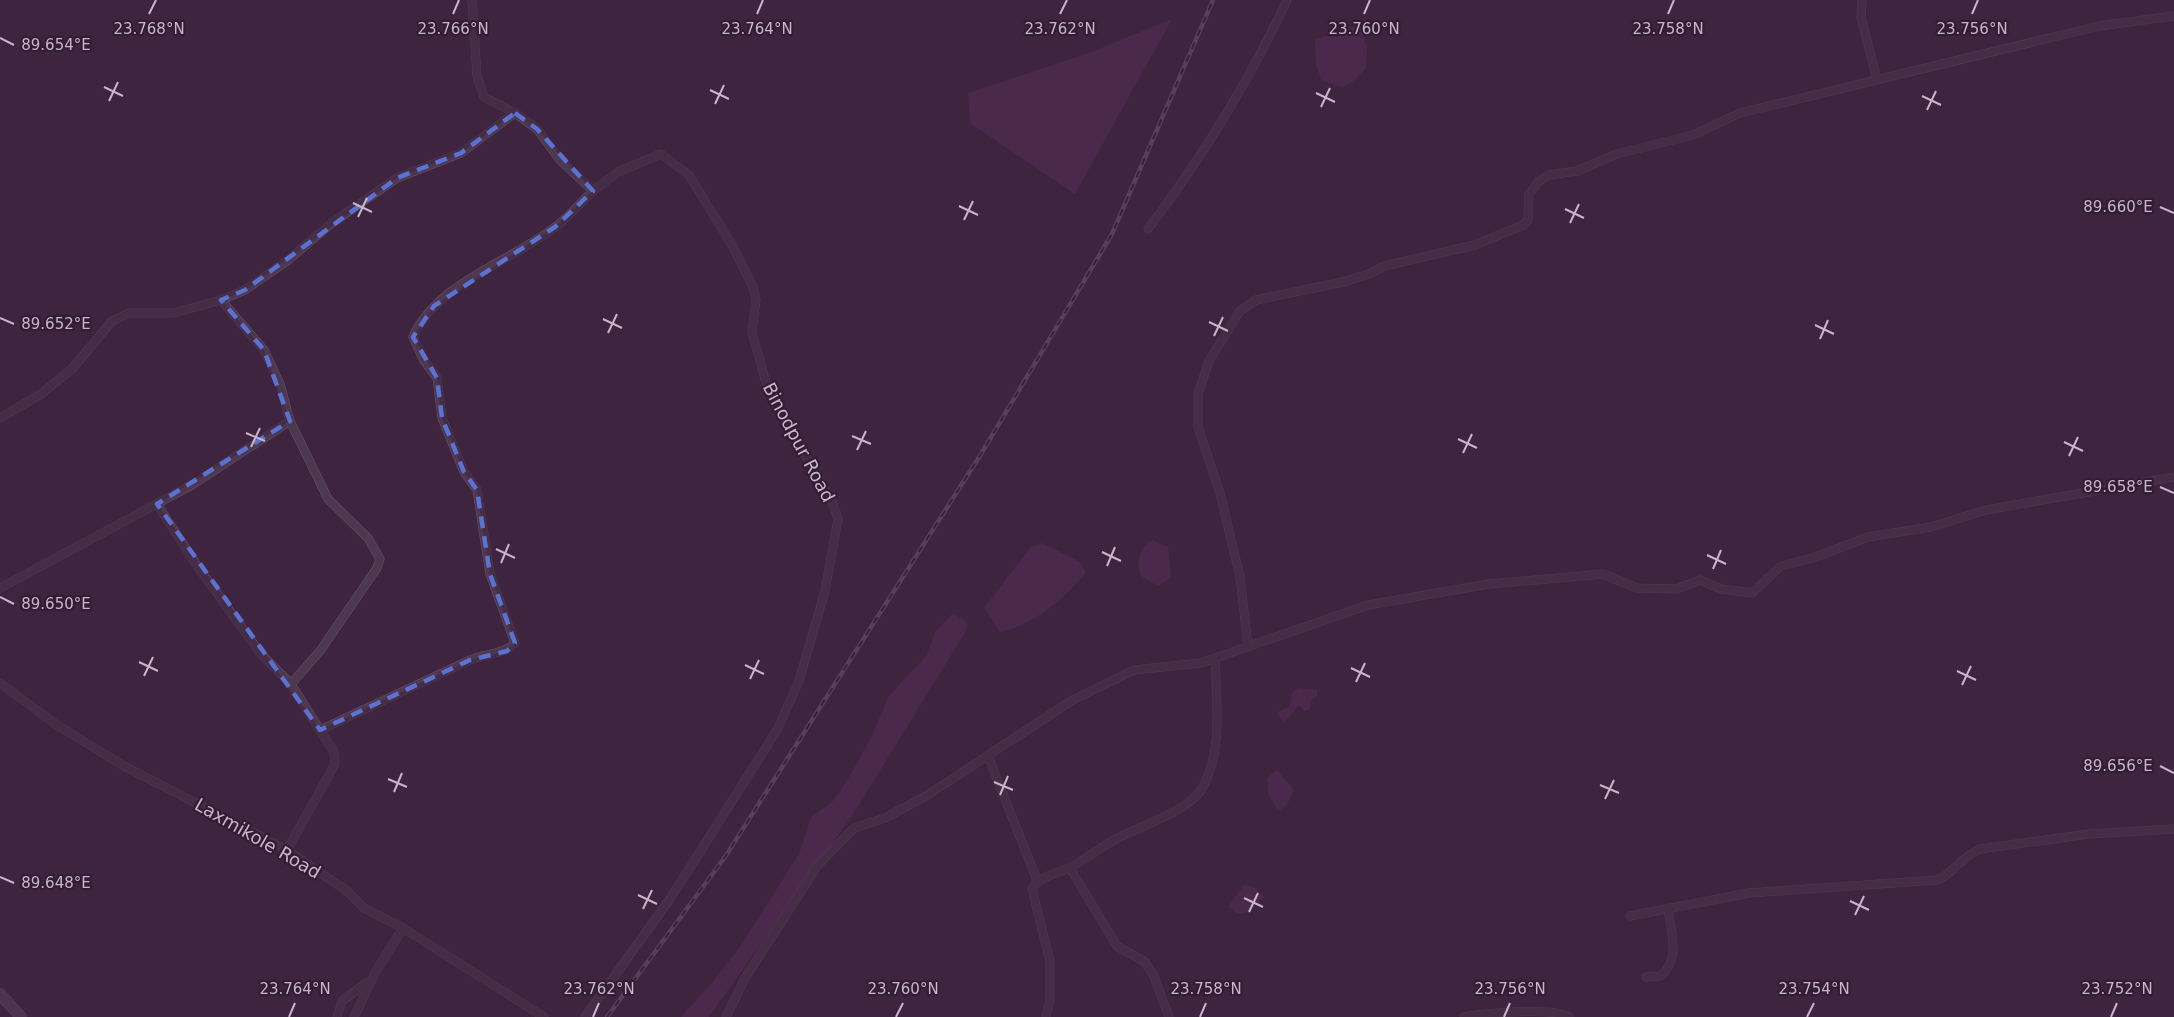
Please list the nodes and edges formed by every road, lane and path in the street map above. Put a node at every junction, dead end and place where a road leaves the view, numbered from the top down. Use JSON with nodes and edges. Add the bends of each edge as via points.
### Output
{"nodes":[{"id":1,"x":472,"y":0,"type":"edge"},
{"id":2,"x":1287,"y":0,"type":"edge"},
{"id":3,"x":1862,"y":0,"type":"edge"},
{"id":4,"x":2174,"y":16,"type":"edge"},
{"id":5,"x":1877,"y":78,"type":"junction"},
{"id":6,"x":515,"y":113,"type":"junction"},
{"id":7,"x":592,"y":192,"type":"junction"},
{"id":8,"x":1149,"y":230,"type":"dead end"},
{"id":9,"x":221,"y":300,"type":"junction"},
{"id":10,"x":0,"y":418,"type":"edge"},
{"id":11,"x":290,"y":421,"type":"junction"},
{"id":12,"x":2174,"y":477,"type":"edge"},
{"id":13,"x":157,"y":504,"type":"junction"},
{"id":14,"x":0,"y":588,"type":"edge"},
{"id":15,"x":1248,"y":646,"type":"junction"},
{"id":16,"x":1215,"y":658,"type":"junction"},
{"id":17,"x":0,"y":683,"type":"edge"},
{"id":18,"x":291,"y":684,"type":"junction"},
{"id":19,"x":320,"y":730,"type":"junction"},
{"id":20,"x":988,"y":756,"type":"junction"},
{"id":21,"x":2174,"y":829,"type":"edge"},
{"id":22,"x":287,"y":850,"type":"junction"},
{"id":23,"x":1070,"y":868,"type":"junction"},
{"id":24,"x":1037,"y":880,"type":"junction"},
{"id":25,"x":1668,"y":908,"type":"junction"},
{"id":26,"x":1630,"y":916,"type":"dead end"},
{"id":27,"x":403,"y":928,"type":"junction"},
{"id":28,"x":376,"y":971,"type":"junction"},
{"id":29,"x":1646,"y":977,"type":"dead end"},
{"id":30,"x":0,"y":994,"type":"edge"},
{"id":31,"x":21,"y":1017,"type":"edge"},
{"id":32,"x":337,"y":1017,"type":"edge"},
{"id":33,"x":354,"y":1017,"type":"edge"},
{"id":34,"x":544,"y":1017,"type":"edge"},
{"id":35,"x":585,"y":1017,"type":"edge"},
{"id":36,"x":726,"y":1017,"type":"edge"},
{"id":37,"x":1046,"y":1017,"type":"edge"},
{"id":38,"x":1169,"y":1017,"type":"edge"},
{"id":39,"x":1464,"y":1017,"type":"edge"},
{"id":40,"x":1569,"y":1017,"type":"edge"}],
"edges":[{"from":1,"to":6,"type":"street","via":[[477,76],[484,97]]},
{"from":2,"to":8,"type":"street","via":[[1220,125]]},
{"from":3,"to":5,"type":"street","via":[[1861,18]]},
{"from":4,"to":5,"type":"street","via":[[2099,26]]},
{"from":5,"to":15,"type":"street","via":[[1740,113],[1693,135],[1617,154],[1577,171],[1549,175],[1529,194],[1528,220],[1522,225],[1475,245],[1384,266],[1343,282],[1256,300],[1240,311],[1209,361],[1198,394],[1198,428],[1220,493],[1238,566]]},
{"from":6,"to":7,"type":"street","via":[[537,129],[560,160]]},
{"from":6,"to":9,"type":"street","via":[[461,153],[397,178],[254,284]]},
{"from":7,"to":19,"type":"street","via":[[555,227],[434,306],[413,337],[437,378],[442,418],[464,472],[477,490],[490,574],[515,643],[507,651],[490,652],[470,660]]},
{"from":7,"to":35,"type":"street","name":"Binodpur Road","via":[[618,172],[661,154],[689,175],[753,287],[756,300],[752,332],[768,390],[832,501],[838,519],[825,591],[799,681],[777,730],[670,899]]},
{"from":9,"to":10,"type":"street","via":[[174,313],[129,313],[112,321],[72,369],[41,394]]},
{"from":9,"to":11,"type":"street","via":[[264,350],[280,384]]},
{"from":11,"to":13,"type":"street"},
{"from":11,"to":18,"type":"street","via":[[328,499],[368,538],[380,559],[320,651]]},
{"from":12,"to":15,"type":"street","via":[[1986,510],[1931,527],[1868,537],[1814,558],[1780,566],[1752,593],[1721,590],[1700,580],[1676,589],[1637,588],[1603,574],[1489,584],[1368,605]]},
{"from":13,"to":14,"type":"street"},
{"from":13,"to":18,"type":"street","via":[[261,654]]},
{"from":15,"to":16,"type":"street"},
{"from":16,"to":20,"type":"street","via":[[1134,670],[1071,701]]},
{"from":16,"to":23,"type":"street","via":[[1216,735],[1201,790],[1185,806],[1113,840]]},
{"from":17,"to":22,"type":"street","name":"Laxmikole Road","via":[[57,725],[124,766]]},
{"from":18,"to":19,"type":"street"},
{"from":19,"to":22,"type":"street","via":[[334,752],[335,764]]},
{"from":20,"to":24,"type":"street"},
{"from":20,"to":36,"type":"street","via":[[926,796],[885,818],[854,828],[818,865],[745,978]]},
{"from":21,"to":25,"type":"street","via":[[2089,834],[1980,849],[1965,855],[1946,876],[1936,880],[1749,893]]},
{"from":22,"to":27,"type":"street","name":"Laxmikole Road","via":[[347,891],[364,908]]},
{"from":23,"to":24,"type":"street"},
{"from":23,"to":38,"type":"street","via":[[1117,946],[1145,962]]},
{"from":24,"to":37,"type":"street","via":[[1032,897],[1050,962]]},
{"from":25,"to":26,"type":"street"},
{"from":25,"to":29,"type":"street","via":[[1674,954],[1671,966],[1661,976]]},
{"from":27,"to":28,"type":"street"},
{"from":27,"to":34,"type":"street","name":"Laxmikole Road"},
{"from":28,"to":32,"type":"street","via":[[364,987],[342,1001]]},
{"from":28,"to":33,"type":"street"},
{"from":30,"to":31,"type":"street"},
{"from":39,"to":40,"type":"street","via":[[1535,1013],[1562,1013]]}]}
